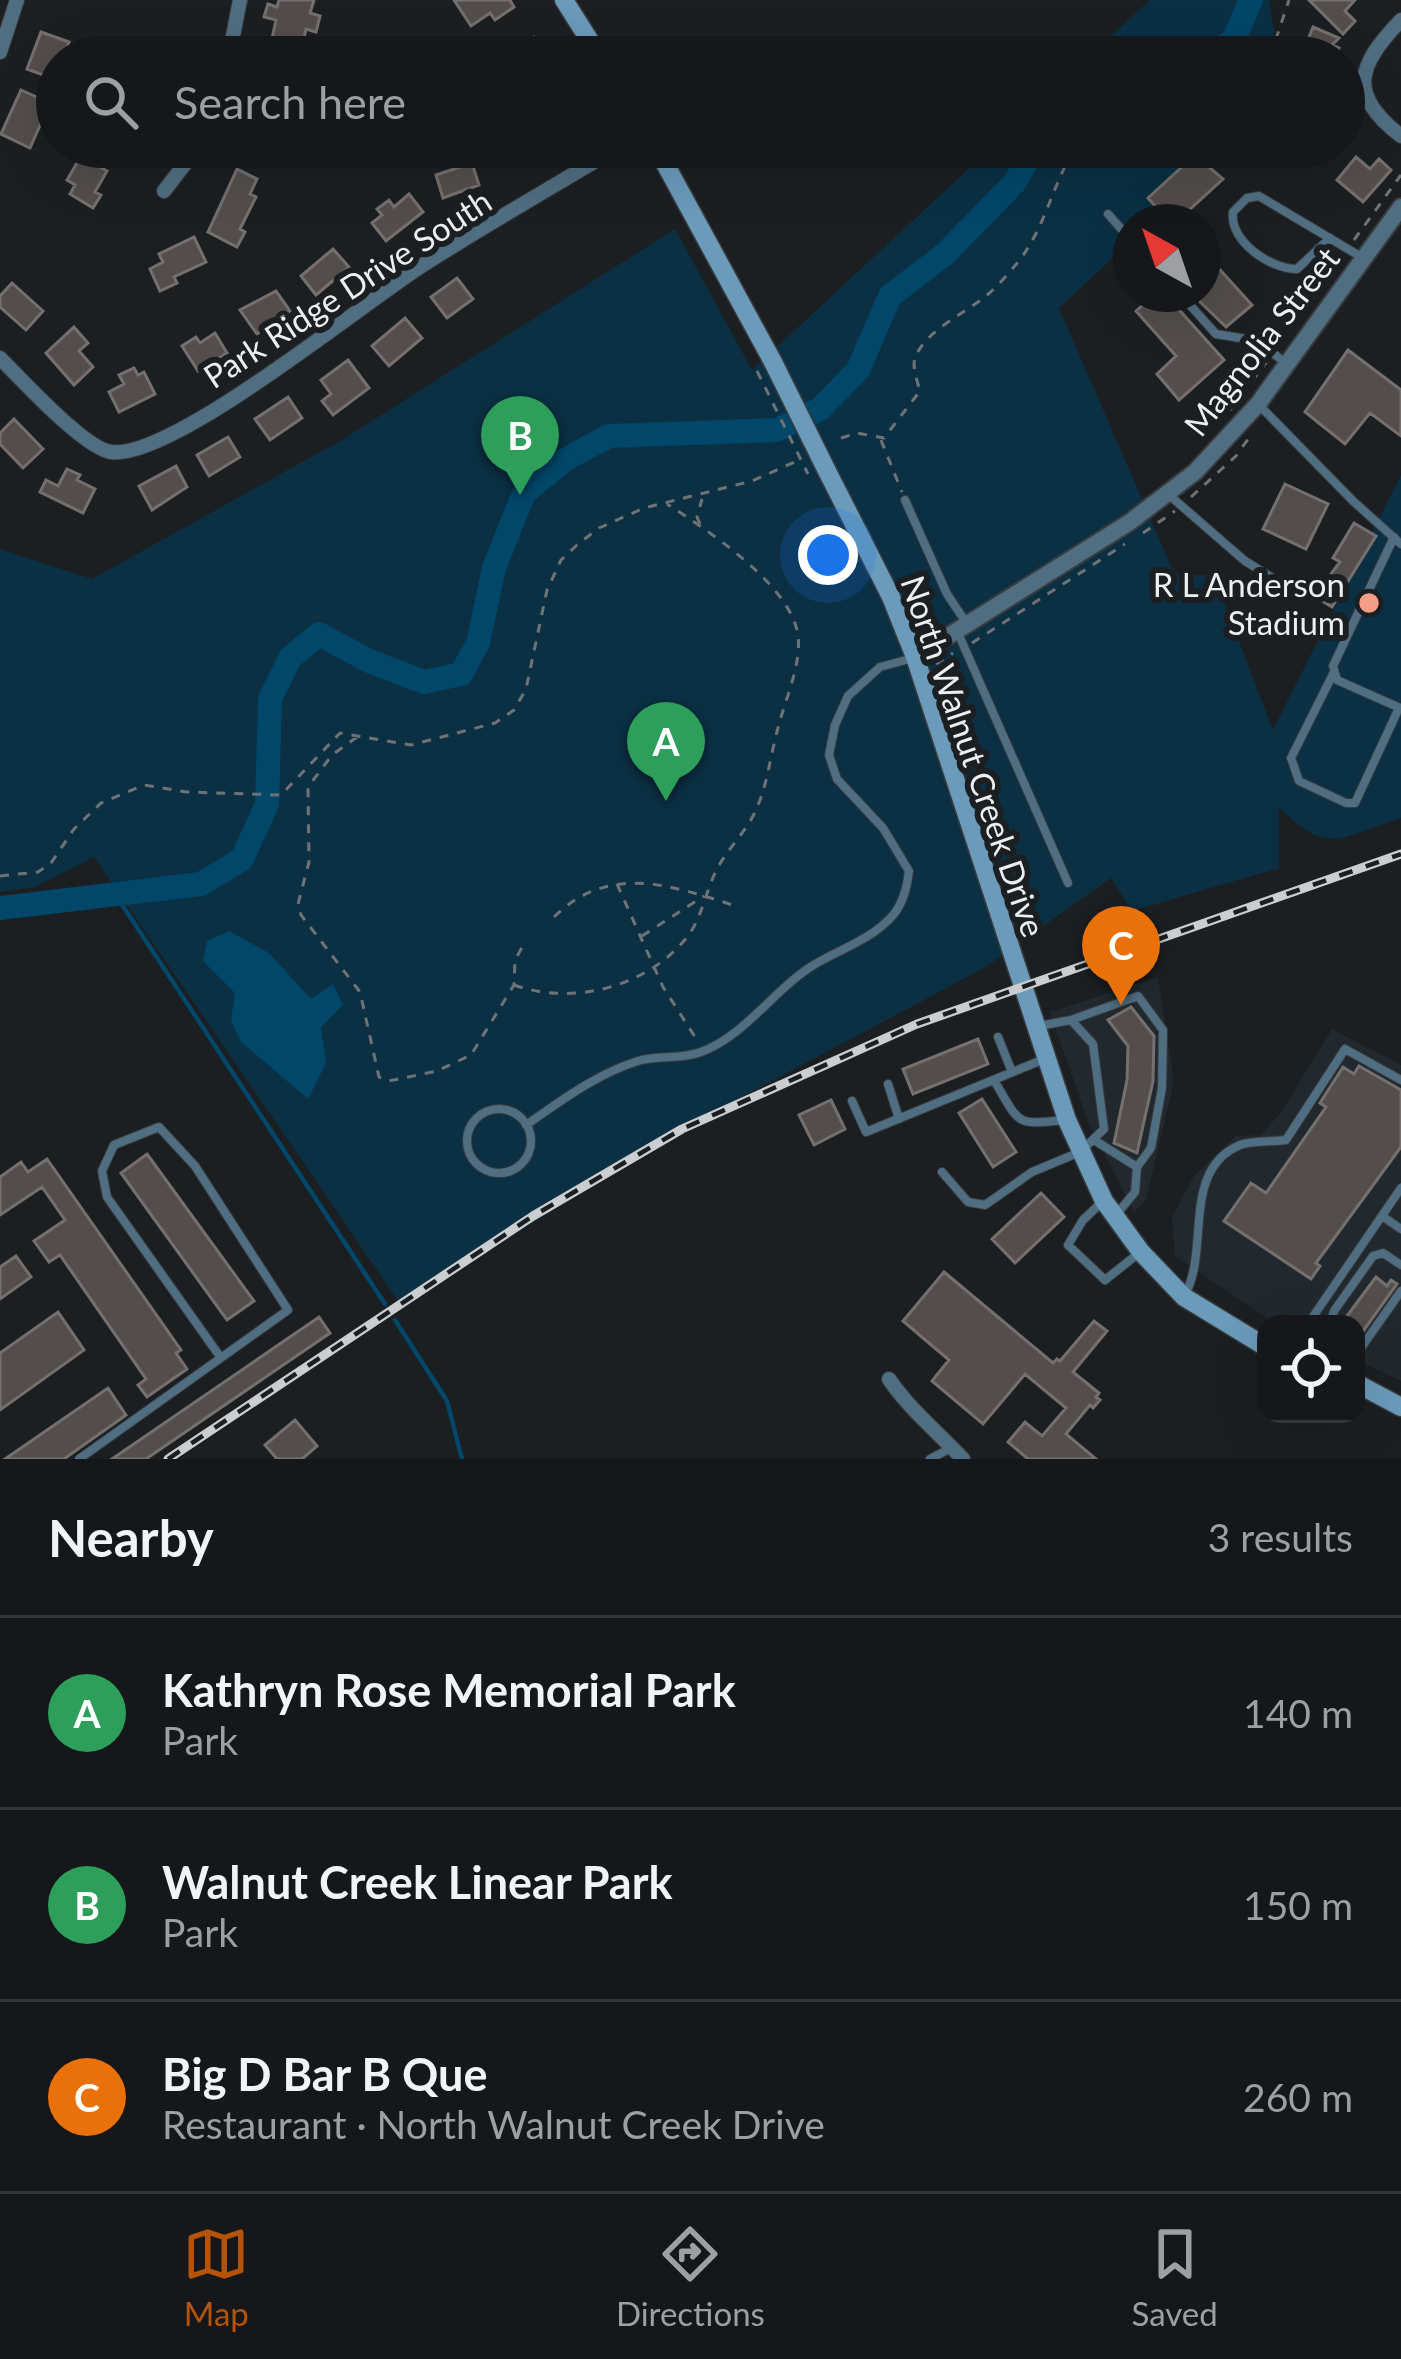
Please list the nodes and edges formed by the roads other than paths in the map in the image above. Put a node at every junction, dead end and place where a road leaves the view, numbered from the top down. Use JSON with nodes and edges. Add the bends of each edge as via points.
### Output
{"nodes":[{"id":1,"x":17,"y":0,"type":"edge"},
{"id":2,"x":240,"y":0,"type":"edge"},
{"id":3,"x":564,"y":0,"type":"edge"},
{"id":4,"x":1401,"y":20,"type":"edge"},
{"id":5,"x":233,"y":36,"type":"edge"},
{"id":6,"x":587,"y":36,"type":"edge"},
{"id":7,"x":0,"y":52,"type":"edge"},
{"id":8,"x":1365,"y":88,"type":"edge"},
{"id":9,"x":1365,"y":94,"type":"edge"},
{"id":10,"x":1401,"y":136,"type":"edge"},
{"id":11,"x":182,"y":168,"type":"edge"},
{"id":12,"x":584,"y":168,"type":"edge"},
{"id":13,"x":666,"y":168,"type":"edge"},
{"id":14,"x":164,"y":191,"type":"dead end"},
{"id":15,"x":1401,"y":207,"type":"edge"},
{"id":16,"x":1108,"y":214,"type":"dead end"},
{"id":17,"x":1113,"y":220,"type":"edge"},
{"id":18,"x":1330,"y":238,"type":"junction"},
{"id":19,"x":1356,"y":253,"type":"junction"},
{"id":20,"x":1196,"y":312,"type":"edge"},
{"id":21,"x":0,"y":358,"type":"edge"},
{"id":22,"x":1279,"y":358,"type":"junction"},
{"id":23,"x":1258,"y":404,"type":"junction"},
{"id":24,"x":1169,"y":496,"type":"junction"},
{"id":25,"x":905,"y":500,"type":"road end"},
{"id":26,"x":1397,"y":540,"type":"edge"},
{"id":27,"x":1271,"y":577,"type":"dead end"},
{"id":28,"x":963,"y":629,"type":"junction"},
{"id":29,"x":915,"y":657,"type":"junction"},
{"id":30,"x":1333,"y":674,"type":"junction"},
{"id":31,"x":1400,"y":708,"type":"edge"},
{"id":32,"x":1068,"y":883,"type":"dead end"},
{"id":33,"x":1071,"y":1020,"type":"junction"},
{"id":34,"x":1037,"y":1026,"type":"junction"},
{"id":35,"x":998,"y":1037,"type":"dead end"},
{"id":36,"x":1049,"y":1058,"type":"junction"},
{"id":37,"x":1012,"y":1072,"type":"junction"},
{"id":38,"x":1401,"y":1080,"type":"edge"},
{"id":39,"x":995,"y":1082,"type":"junction"},
{"id":40,"x":888,"y":1084,"type":"dead end"},
{"id":41,"x":852,"y":1101,"type":"dead end"},
{"id":42,"x":899,"y":1118,"type":"junction"},
{"id":43,"x":1067,"y":1120,"type":"junction"},
{"id":44,"x":526,"y":1124,"type":"junction"},
{"id":45,"x":1087,"y":1146,"type":"junction"},
{"id":46,"x":1137,"y":1167,"type":"junction"},
{"id":47,"x":942,"y":1172,"type":"dead end"},
{"id":48,"x":1401,"y":1188,"type":"edge"},
{"id":49,"x":1109,"y":1209,"type":"junction"},
{"id":50,"x":1382,"y":1216,"type":"junction"},
{"id":51,"x":1401,"y":1229,"type":"edge"},
{"id":52,"x":1141,"y":1252,"type":"junction"},
{"id":53,"x":1401,"y":1265,"type":"edge"},
{"id":54,"x":1401,"y":1291,"type":"edge"},
{"id":55,"x":1184,"y":1297,"type":"junction"},
{"id":56,"x":1314,"y":1315,"type":"edge"},
{"id":57,"x":1333,"y":1315,"type":"edge"},
{"id":58,"x":1365,"y":1341,"type":"edge"},
{"id":59,"x":1257,"y":1342,"type":"edge"},
{"id":60,"x":221,"y":1358,"type":"junction"},
{"id":61,"x":889,"y":1379,"type":"dead end"},
{"id":62,"x":1365,"y":1387,"type":"edge"},
{"id":63,"x":1400,"y":1404,"type":"edge"},
{"id":64,"x":958,"y":1453,"type":"edge"},
{"id":65,"x":79,"y":1459,"type":"edge"},
{"id":66,"x":930,"y":1459,"type":"edge"}],
"edges":[{"from":1,"to":7,"type":"street"},
{"from":2,"to":5,"type":"street"},
{"from":3,"to":6,"type":"main road"},
{"from":4,"to":8,"type":"street","via":[[1381,41]]},
{"from":9,"to":10,"type":"street"},
{"from":11,"to":14,"type":"street"},
{"from":12,"to":21,"type":"street","name":"Park Ridge Drive South","via":[[143,447],[97,448]]},
{"from":13,"to":29,"type":"main road","name":"North Walnut Creek Drive","bridge":true},
{"from":15,"to":19,"type":"street","name":"Magnolia Street"},
{"from":16,"to":17,"type":"lane"},
{"from":18,"to":18,"type":"lane","via":[[1259,196],[1233,212],[1239,240],[1285,269],[1297,269]]},
{"from":18,"to":19,"type":"lane"},
{"from":19,"to":22,"type":"street","name":"Magnolia Street"},
{"from":20,"to":22,"type":"lane","via":[[1216,334],[1258,341]]},
{"from":22,"to":23,"type":"street","name":"Magnolia Street"},
{"from":23,"to":24,"type":"street","name":"Magnolia Street"},
{"from":23,"to":26,"type":"lane"},
{"from":24,"to":27,"type":"lane"},
{"from":24,"to":28,"type":"street","name":"Magnolia Street"},
{"from":25,"to":28,"type":"lane"},
{"from":26,"to":30,"type":"lane"},
{"from":28,"to":29,"type":"street","name":"Magnolia Street"},
{"from":28,"to":32,"type":"lane"},
{"from":29,"to":34,"type":"main road","name":"North Walnut Creek Drive"},
{"from":29,"to":44,"type":"lane","via":[[880,667],[848,696],[829,755],[837,779],[909,871],[893,914],[704,1051],[641,1060],[596,1078]]},
{"from":30,"to":31,"type":"lane"},
{"from":30,"to":31,"type":"lane","via":[[1291,758],[1299,781],[1355,803]]},
{"from":33,"to":34,"type":"lane"},
{"from":33,"to":45,"type":"lane","via":[[1093,1044],[1105,1111],[1104,1129]]},
{"from":33,"to":46,"type":"lane","via":[[1138,996],[1163,1030],[1151,1148]]},
{"from":34,"to":36,"type":"main road","name":"North Walnut Creek Drive"},
{"from":35,"to":37,"type":"lane"},
{"from":36,"to":37,"type":"lane"},
{"from":36,"to":43,"type":"main road","name":"North Walnut Creek Drive"},
{"from":37,"to":39,"type":"lane"},
{"from":38,"to":55,"type":"lane","via":[[1345,1049],[1286,1139],[1240,1145],[1221,1160],[1198,1202],[1195,1278]]},
{"from":39,"to":42,"type":"lane"},
{"from":39,"to":43,"type":"lane","via":[[1018,1120]]},
{"from":40,"to":42,"type":"lane"},
{"from":41,"to":42,"type":"lane","via":[[866,1132]]},
{"from":43,"to":45,"type":"main road","name":"North Walnut Creek Drive"},
{"from":44,"to":44,"type":"lane","via":[[507,1110],[478,1116],[468,1133],[476,1164],[496,1173],[517,1167],[530,1150]]},
{"from":45,"to":46,"type":"lane"},
{"from":45,"to":47,"type":"lane","via":[[977,1206]]},
{"from":45,"to":49,"type":"main road","name":"North Walnut Creek Drive"},
{"from":46,"to":49,"type":"lane","via":[[1135,1192]]},
{"from":48,"to":50,"type":"lane"},
{"from":49,"to":52,"type":"main road","name":"North Walnut Creek Drive"},
{"from":49,"to":52,"type":"lane","via":[[1083,1220],[1068,1245],[1105,1280]]},
{"from":50,"to":51,"type":"lane"},
{"from":50,"to":56,"type":"lane"},
{"from":52,"to":55,"type":"main road","name":"North Walnut Creek Drive"},
{"from":53,"to":57,"type":"lane","via":[[1373,1256]]},
{"from":54,"to":58,"type":"lane"},
{"from":55,"to":59,"type":"main road","name":"North Walnut Creek Drive"},
{"from":60,"to":60,"type":"lane","via":[[107,1197],[102,1171],[114,1145],[159,1127],[194,1166],[288,1310]]},
{"from":60,"to":65,"type":"lane"},
{"from":61,"to":64,"type":"street"},
{"from":62,"to":63,"type":"main road"},
{"from":64,"to":66,"type":"lane"}]}
